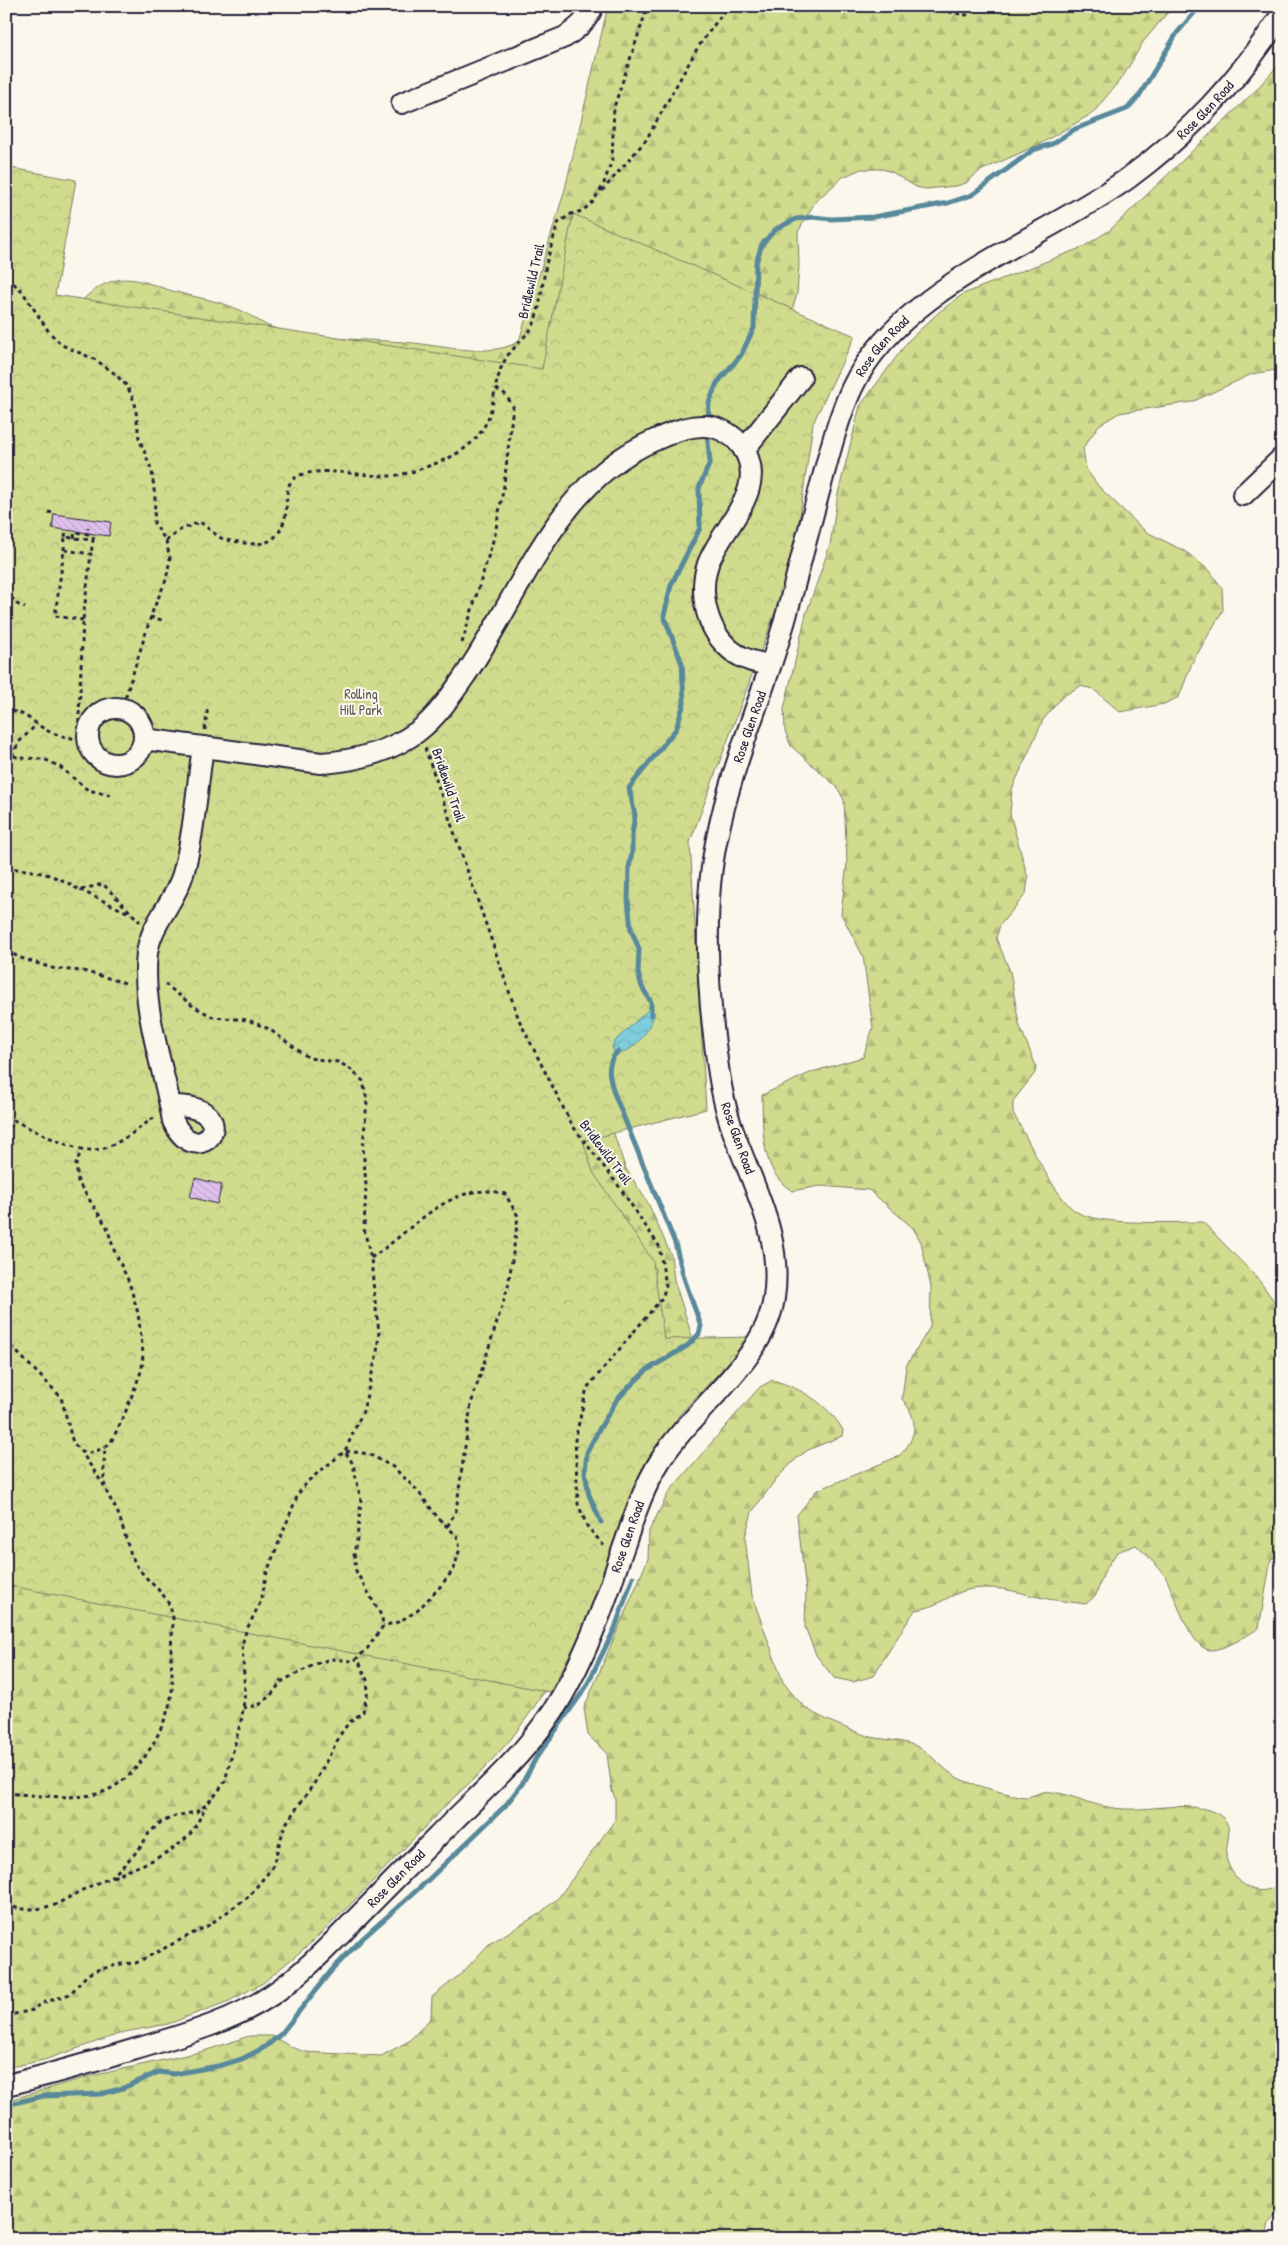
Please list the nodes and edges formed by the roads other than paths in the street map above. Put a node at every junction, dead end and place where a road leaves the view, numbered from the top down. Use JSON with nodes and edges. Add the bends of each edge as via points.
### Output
{"nodes":[{"id":1,"x":593,"y":6,"type":"edge"},
{"id":2,"x":1282,"y":14,"type":"edge"},
{"id":3,"x":402,"y":103,"type":"dead end"},
{"id":4,"x":801,"y":378,"type":"dead end"},
{"id":5,"x":744,"y":450,"type":"junction"},
{"id":6,"x":1282,"y":458,"type":"edge"},
{"id":7,"x":1243,"y":495,"type":"dead end"},
{"id":8,"x":770,"y":665,"type":"junction"},
{"id":9,"x":144,"y":739,"type":"junction"},
{"id":10,"x":203,"y":747,"type":"junction"},
{"id":11,"x":171,"y":1106,"type":"road end"},
{"id":12,"x":6,"y":2085,"type":"edge"}],
"edges":[{"from":1,"to":3,"type":"street","via":[[580,27],[566,37]]},
{"from":2,"to":8,"type":"street","name":"Rose Glen Road","via":[[1223,92],[1161,152],[1095,201],[937,294],[888,334],[866,363],[841,416]]},
{"from":4,"to":5,"type":"street"},
{"from":5,"to":8,"type":"street","via":[[751,474],[749,487],[744,502],[708,564],[704,578],[704,604],[716,632],[726,644],[748,660]]},
{"from":5,"to":10,"type":"street","via":[[720,429],[700,426],[666,435],[629,453],[604,471],[581,492],[545,542],[478,656],[438,711],[419,731],[384,750],[343,762],[288,759]]},
{"from":6,"to":7,"type":"street"},
{"from":8,"to":12,"type":"street","name":"Rose Glen Road","via":[[718,830],[711,870],[709,932],[712,1008],[724,1101],[761,1200],[771,1235],[776,1275],[768,1323],[757,1344],[691,1419],[659,1462],[643,1492],[577,1668],[544,1726],[490,1785],[306,1967],[272,1995],[218,2022]]},
{"from":9,"to":9,"type":"street","via":[[141,723],[129,711],[112,707],[96,716],[83,740],[98,758],[117,764],[135,756]]},
{"from":9,"to":10,"type":"street"},
{"from":10,"to":11,"type":"street","via":[[183,875],[152,935],[147,952],[148,993]]}]}
